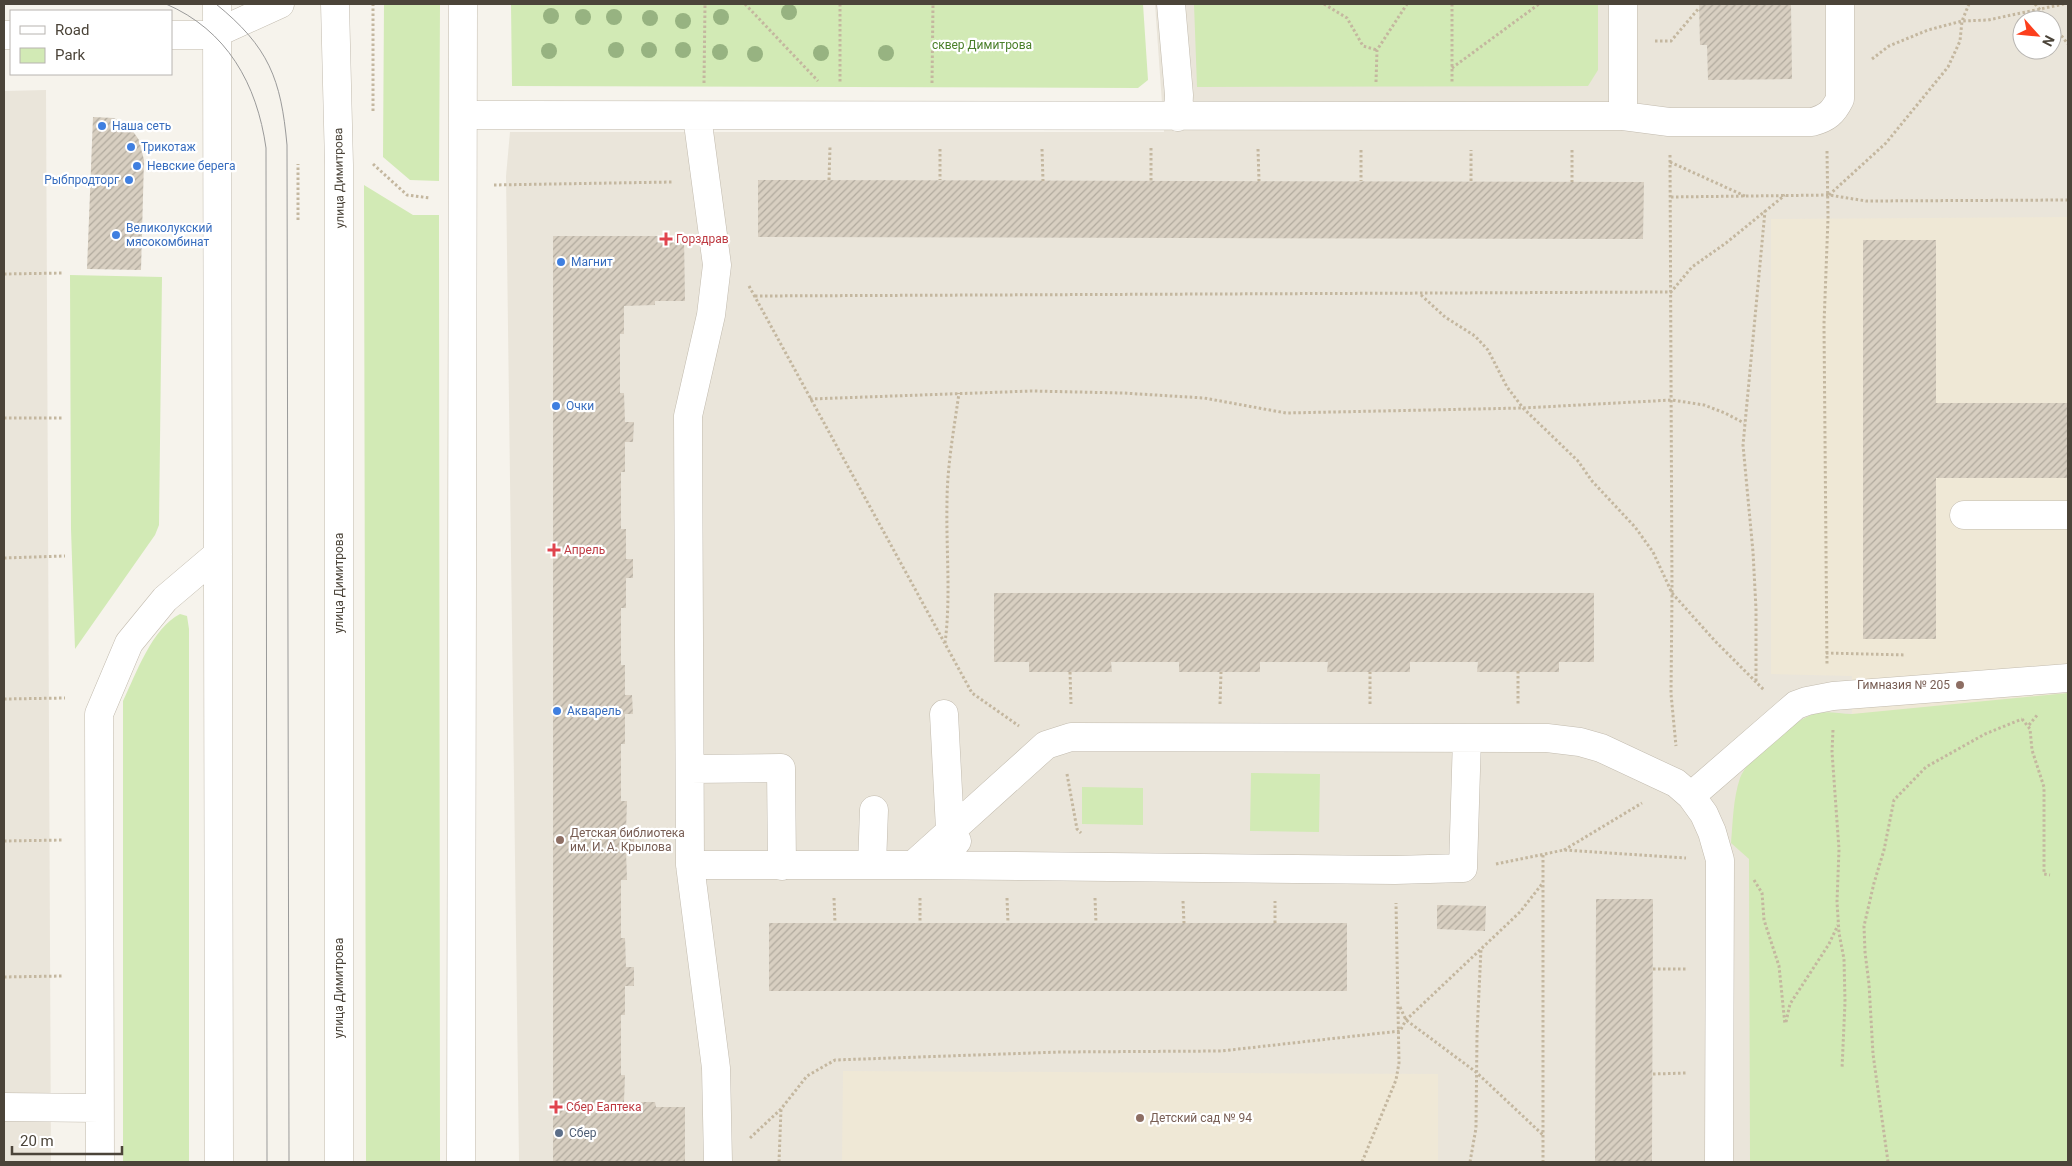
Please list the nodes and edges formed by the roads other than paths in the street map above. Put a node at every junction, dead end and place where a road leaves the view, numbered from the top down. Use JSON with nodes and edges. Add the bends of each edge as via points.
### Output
{"nodes":[{"id":1,"x":216,"y":4,"type":"edge"},
{"id":2,"x":280,"y":4,"type":"edge"},
{"id":3,"x":335,"y":4,"type":"edge"},
{"id":4,"x":463,"y":4,"type":"edge"},
{"id":5,"x":1171,"y":4,"type":"edge"},
{"id":6,"x":1623,"y":4,"type":"edge"},
{"id":7,"x":1840,"y":4,"type":"edge"},
{"id":8,"x":216,"y":34,"type":"junction"},
{"id":9,"x":172,"y":35,"type":"edge"},
{"id":10,"x":463,"y":115,"type":"junction"},
{"id":11,"x":697,"y":116,"type":"junction"},
{"id":12,"x":1623,"y":116,"type":"junction"},
{"id":13,"x":1178,"y":117,"type":"junction"},
{"id":14,"x":1964,"y":515,"type":"dead end"},
{"id":15,"x":2068,"y":515,"type":"edge"},
{"id":16,"x":218,"y":554,"type":"junction"},
{"id":17,"x":2068,"y":678,"type":"edge"},
{"id":18,"x":944,"y":714,"type":"dead end"},
{"id":19,"x":1467,"y":738,"type":"junction"},
{"id":20,"x":690,"y":769,"type":"junction"},
{"id":21,"x":1683,"y":790,"type":"junction"},
{"id":22,"x":874,"y":810,"type":"dead end"},
{"id":23,"x":950,"y":829,"type":"junction"},
{"id":24,"x":690,"y":865,"type":"junction"},
{"id":25,"x":872,"y":865,"type":"junction"},
{"id":26,"x":913,"y":865,"type":"junction"},
{"id":27,"x":782,"y":866,"type":"junction"},
{"id":28,"x":971,"y":866,"type":"junction"},
{"id":29,"x":4,"y":1107,"type":"edge"},
{"id":30,"x":99,"y":1108,"type":"junction"},
{"id":31,"x":100,"y":1162,"type":"edge"},
{"id":32,"x":219,"y":1162,"type":"edge"},
{"id":33,"x":339,"y":1162,"type":"edge"},
{"id":34,"x":461,"y":1162,"type":"edge"},
{"id":35,"x":718,"y":1162,"type":"edge"},
{"id":36,"x":1719,"y":1162,"type":"edge"}],
"edges":[{"from":1,"to":8,"type":"street"},
{"from":2,"to":8,"type":"street"},
{"from":3,"to":33,"type":"street","name":"улица Димитрова","via":[[339,165]]},
{"from":4,"to":10,"type":"street"},
{"from":5,"to":13,"type":"street"},
{"from":6,"to":12,"type":"street"},
{"from":7,"to":12,"type":"street","via":[[1840,99],[1835,110],[1825,118],[1812,122],[1669,122]]},
{"from":8,"to":9,"type":"street"},
{"from":8,"to":16,"type":"street"},
{"from":10,"to":11,"type":"street"},
{"from":10,"to":34,"type":"street"},
{"from":11,"to":13,"type":"street"},
{"from":11,"to":20,"type":"street","via":[[717,265],[711,315],[688,416]]},
{"from":12,"to":13,"type":"street"},
{"from":14,"to":15,"type":"street"},
{"from":16,"to":30,"type":"street","via":[[165,599],[129,643],[99,714]]},
{"from":16,"to":32,"type":"street"},
{"from":17,"to":21,"type":"street","via":[[1833,696],[1807,701]]},
{"from":18,"to":23,"type":"street"},
{"from":19,"to":21,"type":"street","via":[[1547,738],[1580,742],[1601,748]]},
{"from":19,"to":23,"type":"street","via":[[1071,737],[1053,742]]},
{"from":19,"to":28,"type":"street","via":[[1463,868]]},
{"from":20,"to":24,"type":"street"},
{"from":20,"to":27,"type":"street","via":[[781,768]]},
{"from":21,"to":36,"type":"street","via":[[1704,814],[1720,860]]},
{"from":22,"to":25,"type":"street"},
{"from":23,"to":26,"type":"street"},
{"from":23,"to":28,"type":"street"},
{"from":24,"to":27,"type":"street"},
{"from":24,"to":35,"type":"street","via":[[716,1068]]},
{"from":25,"to":26,"type":"street"},
{"from":25,"to":27,"type":"street"},
{"from":26,"to":28,"type":"street"},
{"from":29,"to":30,"type":"street"},
{"from":30,"to":31,"type":"street"}]}
